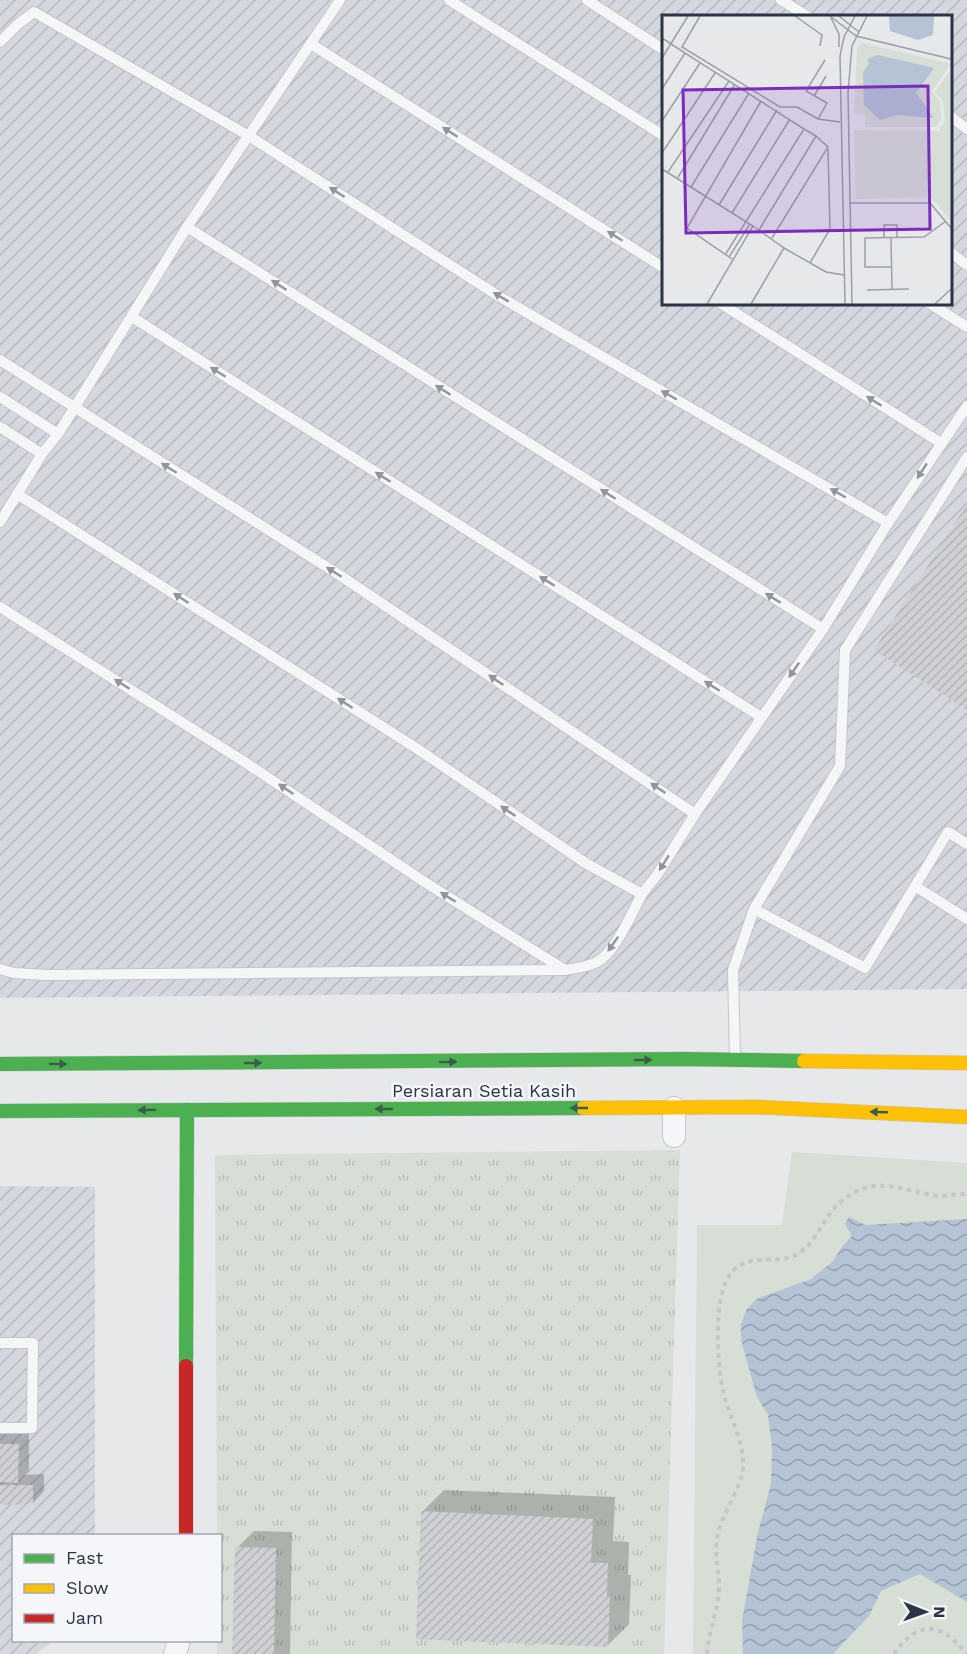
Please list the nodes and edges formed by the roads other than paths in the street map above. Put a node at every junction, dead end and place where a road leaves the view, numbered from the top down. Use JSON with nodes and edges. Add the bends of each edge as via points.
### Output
{"nodes":[{"id":1,"x":340,"y":0,"type":"edge"},
{"id":2,"x":449,"y":0,"type":"edge"},
{"id":3,"x":586,"y":0,"type":"edge"},
{"id":4,"x":781,"y":0,"type":"edge"},
{"id":5,"x":805,"y":15,"type":"edge"},
{"id":6,"x":0,"y":42,"type":"edge"},
{"id":7,"x":311,"y":44,"type":"junction"},
{"id":8,"x":662,"y":49,"type":"edge"},
{"id":9,"x":952,"y":117,"type":"edge"},
{"id":10,"x":967,"y":129,"type":"edge"},
{"id":11,"x":662,"y":135,"type":"edge"},
{"id":12,"x":249,"y":136,"type":"junction"},
{"id":13,"x":187,"y":227,"type":"junction"},
{"id":14,"x":952,"y":253,"type":"edge"},
{"id":15,"x":967,"y":264,"type":"edge"},
{"id":16,"x":662,"y":267,"type":"edge"},
{"id":17,"x":722,"y":304,"type":"edge"},
{"id":18,"x":931,"y":304,"type":"edge"},
{"id":19,"x":132,"y":317,"type":"junction"},
{"id":20,"x":967,"y":327,"type":"edge"},
{"id":21,"x":0,"y":360,"type":"edge"},
{"id":22,"x":0,"y":397,"type":"edge"},
{"id":23,"x":967,"y":406,"type":"edge"},
{"id":24,"x":74,"y":407,"type":"junction"},
{"id":25,"x":0,"y":428,"type":"edge"},
{"id":26,"x":58,"y":434,"type":"junction"},
{"id":27,"x":941,"y":443,"type":"junction"},
{"id":28,"x":42,"y":454,"type":"junction"},
{"id":29,"x":967,"y":457,"type":"edge"},
{"id":30,"x":18,"y":494,"type":"junction"},
{"id":31,"x":0,"y":522,"type":"edge"},
{"id":32,"x":888,"y":523,"type":"junction"},
{"id":33,"x":0,"y":607,"type":"edge"},
{"id":34,"x":823,"y":629,"type":"junction"},
{"id":35,"x":761,"y":717,"type":"junction"},
{"id":36,"x":695,"y":814,"type":"junction"},
{"id":37,"x":967,"y":844,"type":"edge"},
{"id":38,"x":915,"y":886,"type":"junction"},
{"id":39,"x":642,"y":894,"type":"junction"},
{"id":40,"x":754,"y":909,"type":"junction"},
{"id":41,"x":967,"y":919,"type":"edge"},
{"id":42,"x":0,"y":969,"type":"edge"},
{"id":43,"x":565,"y":970,"type":"junction"},
{"id":44,"x":735,"y":1060,"type":"junction"},
{"id":45,"x":967,"y":1063,"type":"edge"},
{"id":46,"x":0,"y":1064,"type":"edge"},
{"id":47,"x":674,"y":1108,"type":"junction"},
{"id":48,"x":187,"y":1110,"type":"junction"},
{"id":49,"x":0,"y":1112,"type":"edge"},
{"id":50,"x":967,"y":1117,"type":"edge"},
{"id":51,"x":674,"y":1136,"type":"dead end"},
{"id":52,"x":0,"y":1343,"type":"edge"},
{"id":53,"x":0,"y":1428,"type":"edge"},
{"id":54,"x":186,"y":1534,"type":"edge"}],
"edges":[{"from":1,"to":7,"type":"lane"},
{"from":2,"to":11,"type":"lane"},
{"from":3,"to":8,"type":"lane"},
{"from":4,"to":5,"type":"lane"},
{"from":6,"to":12,"type":"lane","via":[[34,12]]},
{"from":7,"to":12,"type":"lane"},
{"from":16,"to":7,"type":"lane","one_way":true},
{"from":9,"to":10,"type":"lane"},
{"from":12,"to":13,"type":"lane"},
{"from":32,"to":12,"type":"lane","one_way":true,"via":[[500,297]]},
{"from":13,"to":19,"type":"lane"},
{"from":34,"to":13,"type":"lane","one_way":true},
{"from":14,"to":15,"type":"lane"},
{"from":27,"to":17,"type":"lane","one_way":true},
{"from":18,"to":20,"type":"lane"},
{"from":19,"to":24,"type":"lane"},
{"from":35,"to":19,"type":"lane","one_way":true},
{"from":21,"to":24,"type":"lane"},
{"from":22,"to":26,"type":"lane"},
{"from":23,"to":27,"type":"lane"},
{"from":24,"to":26,"type":"lane"},
{"from":36,"to":24,"type":"lane","one_way":true,"via":[[341,576]]},
{"from":25,"to":28,"type":"lane"},
{"from":26,"to":28,"type":"lane"},
{"from":27,"to":32,"type":"lane","one_way":true},
{"from":28,"to":30,"type":"lane"},
{"from":29,"to":40,"type":"lane","via":[[845,650],[840,766]]},
{"from":30,"to":31,"type":"lane"},
{"from":39,"to":30,"type":"lane","one_way":true,"via":[[587,864],[416,748]]},
{"from":32,"to":34,"type":"lane"},
{"from":43,"to":33,"type":"lane","one_way":true},
{"from":34,"to":35,"type":"lane","one_way":true},
{"from":35,"to":36,"type":"lane"},
{"from":36,"to":39,"type":"lane","one_way":true},
{"from":37,"to":38,"type":"lane","via":[[948,832]]},
{"from":38,"to":40,"type":"lane","via":[[866,968]]},
{"from":38,"to":41,"type":"lane"},
{"from":39,"to":43,"type":"lane","one_way":true,"via":[[600,961]]},
{"from":40,"to":44,"type":"lane","via":[[733,969]]},
{"from":42,"to":43,"type":"lane","via":[[46,975]]},
{"from":44,"to":45,"type":"street","name":"Persiaran Setia Kasih"},
{"from":46,"to":44,"type":"street","name":"Persiaran Setia Kasih","one_way":true},
{"from":47,"to":48,"type":"street","name":"Persiaran Setia Kasih","one_way":true},
{"from":50,"to":47,"type":"street","name":"Persiaran Setia Kasih","one_way":true,"via":[[756,1107]]},
{"from":47,"to":51,"type":"street"},
{"from":48,"to":49,"type":"street","name":"Persiaran Setia Kasih","one_way":true},
{"from":48,"to":54,"type":"street"},
{"from":52,"to":53,"type":"lane","via":[[33,1343],[32,1428]]}]}
